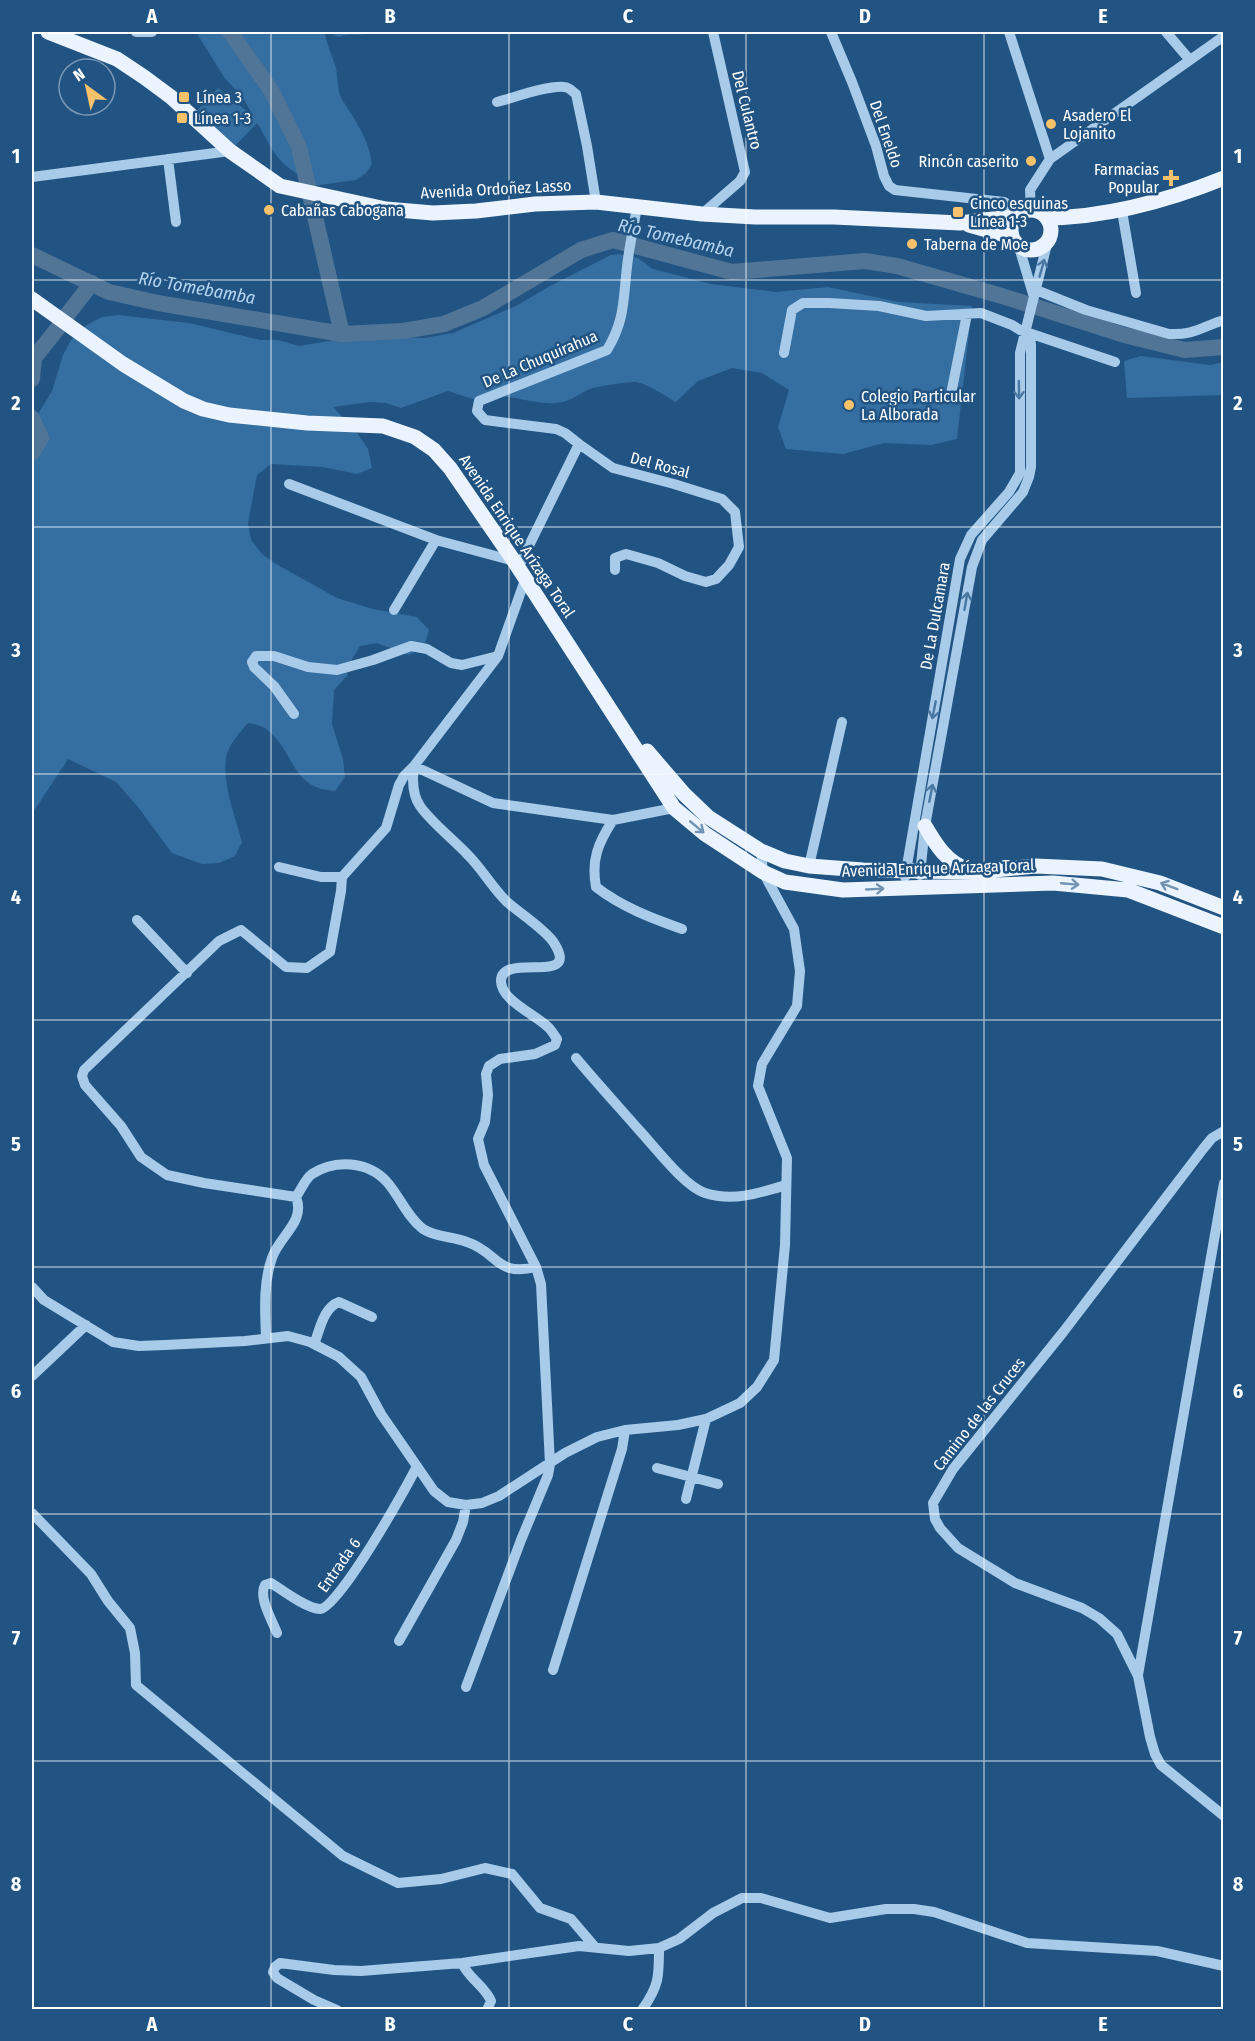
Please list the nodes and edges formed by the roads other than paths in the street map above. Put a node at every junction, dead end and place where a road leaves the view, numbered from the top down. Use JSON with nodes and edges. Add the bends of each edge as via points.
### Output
{"nodes":[{"id":1,"x":48,"y":32,"type":"edge"},
{"id":2,"x":136,"y":32,"type":"edge"},
{"id":3,"x":152,"y":32,"type":"edge"},
{"id":4,"x":713,"y":32,"type":"edge"},
{"id":5,"x":831,"y":32,"type":"edge"},
{"id":6,"x":1009,"y":32,"type":"edge"},
{"id":7,"x":1166,"y":32,"type":"edge"},
{"id":8,"x":1224,"y":36,"type":"edge"},
{"id":9,"x":1190,"y":59,"type":"junction"},
{"id":10,"x":496,"y":102,"type":"dead end"},
{"id":11,"x":230,"y":151,"type":"junction"},
{"id":12,"x":168,"y":159,"type":"junction"},
{"id":13,"x":1050,"y":159,"type":"junction"},
{"id":14,"x":32,"y":177,"type":"edge"},
{"id":15,"x":1224,"y":178,"type":"edge"},
{"id":16,"x":596,"y":202,"type":"junction"},
{"id":17,"x":637,"y":206,"type":"junction"},
{"id":18,"x":1122,"y":211,"type":"junction"},
{"id":19,"x":1023,"y":213,"type":"junction"},
{"id":20,"x":702,"y":214,"type":"junction"},
{"id":21,"x":1047,"y":218,"type":"junction"},
{"id":22,"x":1081,"y":218,"type":"junction"},
{"id":23,"x":176,"y":222,"type":"dead end"},
{"id":24,"x":960,"y":223,"type":"junction"},
{"id":25,"x":1049,"y":238,"type":"junction"},
{"id":26,"x":1016,"y":242,"type":"junction"},
{"id":27,"x":1136,"y":293,"type":"dead end"},
{"id":28,"x":1034,"y":294,"type":"junction"},
{"id":29,"x":32,"y":299,"type":"edge"},
{"id":30,"x":967,"y":314,"type":"junction"},
{"id":31,"x":1224,"y":320,"type":"edge"},
{"id":32,"x":1027,"y":330,"type":"junction"},
{"id":33,"x":784,"y":352,"type":"dead end"},
{"id":34,"x":1115,"y":362,"type":"dead end"},
{"id":35,"x":950,"y":399,"type":"dead end"},
{"id":36,"x":579,"y":444,"type":"junction"},
{"id":37,"x":289,"y":484,"type":"dead end"},
{"id":38,"x":436,"y":540,"type":"junction"},
{"id":39,"x":519,"y":570,"type":"junction"},
{"id":40,"x":615,"y":570,"type":"dead end"},
{"id":41,"x":394,"y":610,"type":"dead end"},
{"id":42,"x":498,"y":656,"type":"junction"},
{"id":43,"x":614,"y":712,"type":"junction"},
{"id":44,"x":294,"y":714,"type":"dead end"},
{"id":45,"x":842,"y":722,"type":"dead end"},
{"id":46,"x":414,"y":766,"type":"junction"},
{"id":47,"x":674,"y":808,"type":"junction"},
{"id":48,"x":613,"y":820,"type":"junction"},
{"id":49,"x":925,"y":826,"type":"junction"},
{"id":50,"x":761,"y":851,"type":"junction"},
{"id":51,"x":809,"y":866,"type":"junction"},
{"id":52,"x":279,"y":867,"type":"dead end"},
{"id":53,"x":763,"y":872,"type":"junction"},
{"id":54,"x":974,"y":872,"type":"junction"},
{"id":55,"x":342,"y":877,"type":"junction"},
{"id":56,"x":912,"y":879,"type":"junction"},
{"id":57,"x":1224,"y":908,"type":"edge"},
{"id":58,"x":137,"y":920,"type":"dead end"},
{"id":59,"x":1224,"y":927,"type":"edge"},
{"id":60,"x":682,"y":929,"type":"dead end"},
{"id":61,"x":187,"y":973,"type":"junction"},
{"id":62,"x":576,"y":1058,"type":"dead end"},
{"id":63,"x":1224,"y":1131,"type":"edge"},
{"id":64,"x":1224,"y":1183,"type":"edge"},
{"id":65,"x":786,"y":1185,"type":"junction"},
{"id":66,"x":296,"y":1197,"type":"junction"},
{"id":67,"x":536,"y":1267,"type":"junction"},
{"id":68,"x":32,"y":1287,"type":"edge"},
{"id":69,"x":372,"y":1317,"type":"dead end"},
{"id":70,"x":86,"y":1325,"type":"junction"},
{"id":71,"x":266,"y":1337,"type":"junction"},
{"id":72,"x":314,"y":1344,"type":"junction"},
{"id":73,"x":32,"y":1376,"type":"edge"},
{"id":74,"x":706,"y":1419,"type":"junction"},
{"id":75,"x":625,"y":1430,"type":"junction"},
{"id":76,"x":550,"y":1464,"type":"junction"},
{"id":77,"x":417,"y":1466,"type":"junction"},
{"id":78,"x":657,"y":1468,"type":"dead end"},
{"id":79,"x":692,"y":1476,"type":"junction"},
{"id":80,"x":718,"y":1484,"type":"dead end"},
{"id":81,"x":686,"y":1499,"type":"dead end"},
{"id":82,"x":465,"y":1505,"type":"junction"},
{"id":83,"x":32,"y":1513,"type":"edge"},
{"id":84,"x":277,"y":1632,"type":"dead end"},
{"id":85,"x":399,"y":1641,"type":"dead end"},
{"id":86,"x":553,"y":1670,"type":"dead end"},
{"id":87,"x":1138,"y":1676,"type":"junction"},
{"id":88,"x":466,"y":1687,"type":"dead end"},
{"id":89,"x":1224,"y":1816,"type":"edge"},
{"id":90,"x":595,"y":1947,"type":"junction"},
{"id":91,"x":658,"y":1948,"type":"junction"},
{"id":92,"x":462,"y":1963,"type":"junction"},
{"id":93,"x":1224,"y":1966,"type":"edge"},
{"id":94,"x":337,"y":2010,"type":"edge"},
{"id":95,"x":487,"y":2010,"type":"edge"},
{"id":96,"x":642,"y":2010,"type":"edge"}],
"edges":[{"from":1,"to":11,"type":"main road","name":"Avenida Ordoñez Lasso","via":[[117,59],[171,97]]},
{"from":2,"to":3,"type":"street"},
{"from":4,"to":20,"type":"street","name":"Del Culantro","via":[[745,172]]},
{"from":5,"to":19,"type":"street","name":"Del Eneldo","via":[[889,186],[895,190],[1004,202]]},
{"from":6,"to":13,"type":"street"},
{"from":7,"to":9,"type":"street"},
{"from":8,"to":9,"type":"street"},
{"from":9,"to":13,"type":"street"},
{"from":10,"to":16,"type":"street","via":[[555,87],[571,89],[576,94]]},
{"from":11,"to":12,"type":"street"},
{"from":11,"to":16,"type":"main road","name":"Avenida Ordoñez Lasso","via":[[279,186],[386,209],[433,213]]},
{"from":12,"to":14,"type":"street"},
{"from":12,"to":23,"type":"street"},
{"from":13,"to":19,"type":"street","via":[[1030,190]]},
{"from":15,"to":18,"type":"main road"},
{"from":16,"to":17,"type":"main road","name":"Avenida Ordoñez Lasso"},
{"from":17,"to":20,"type":"main road","name":"Avenida Ordoñez Lasso"},
{"from":17,"to":36,"type":"street","name":"De La Chuquirahua","via":[[623,310],[618,331],[607,350],[479,401],[477,411],[485,420],[556,429]]},
{"from":18,"to":22,"type":"main road"},
{"from":18,"to":27,"type":"street"},
{"from":19,"to":21,"type":"main road","via":[[1043,214]]},
{"from":19,"to":24,"type":"main road","name":"Avenida Ordoñez Lasso"},
{"from":19,"to":26,"type":"main road","via":[[1011,226]]},
{"from":20,"to":24,"type":"main road","name":"Avenida Ordoñez Lasso"},
{"from":21,"to":22,"type":"main road"},
{"from":21,"to":25,"type":"main road"},
{"from":22,"to":25,"type":"main road"},
{"from":24,"to":26,"type":"main road","name":"Avenida Ordoñez Lasso"},
{"from":25,"to":26,"type":"main road","via":[[1035,250]]},
{"from":28,"to":25,"type":"street","name":"De La Dulcamara","one_way":true},
{"from":26,"to":28,"type":"street","name":"De La Dulcamara"},
{"from":28,"to":31,"type":"street","via":[[1169,334],[1197,332]]},
{"from":28,"to":32,"type":"street","name":"De La Dulcamara"},
{"from":29,"to":39,"type":"main road","name":"Avenida Enrique Arízaga Toral","via":[[123,364],[203,409],[307,423],[383,426],[415,437],[450,468]]},
{"from":30,"to":32,"type":"street","via":[[987,315]]},
{"from":30,"to":33,"type":"street","via":[[926,316],[867,304],[803,303],[792,310]]},
{"from":30,"to":35,"type":"street"},
{"from":32,"to":34,"type":"street"},
{"from":49,"to":32,"type":"street","name":"De La Dulcamara","one_way":true,"via":[[972,567],[982,540],[1023,492],[1031,467],[1031,344]]},
{"from":32,"to":56,"type":"street","name":"De La Dulcamara","one_way":true,"via":[[1020,353],[1020,473],[1009,492],[971,535],[960,559]]},
{"from":36,"to":39,"type":"street"},
{"from":36,"to":40,"type":"street","name":"Del Rosal","via":[[613,468],[722,499],[735,512],[739,547],[716,579],[706,582],[626,554],[615,558]]},
{"from":37,"to":38,"type":"street"},
{"from":38,"to":39,"type":"street"},
{"from":38,"to":41,"type":"street"},
{"from":39,"to":42,"type":"street"},
{"from":39,"to":43,"type":"main road","name":"Avenida Enrique Arízaga Toral"},
{"from":42,"to":44,"type":"street","via":[[462,665],[411,646],[337,670],[308,667],[274,656],[256,656],[254,667]]},
{"from":42,"to":46,"type":"street"},
{"from":43,"to":47,"type":"main road","name":"Avenida Enrique Arízaga Toral"},
{"from":43,"to":50,"type":"main road","name":"Avenida Enrique Arízaga Toral","via":[[708,817]]},
{"from":45,"to":51,"type":"street"},
{"from":46,"to":48,"type":"street","via":[[493,803]]},
{"from":46,"to":55,"type":"street","via":[[399,785],[386,828]]},
{"from":46,"to":67,"type":"street","via":[[413,786],[421,807],[505,900],[553,942],[559,954],[559,960],[548,968],[512,967],[504,972],[504,990],[521,1008],[550,1028],[557,1039],[548,1049],[500,1059],[489,1066],[485,1122],[478,1138],[484,1165]]},
{"from":47,"to":48,"type":"street"},
{"from":47,"to":53,"type":"main road","name":"Avenida Enrique Arízaga Toral","one_way":true,"via":[[705,834]]},
{"from":48,"to":60,"type":"street","via":[[593,860],[596,887],[613,901]]},
{"from":49,"to":54,"type":"main road","via":[[950,861]]},
{"from":49,"to":56,"type":"street","name":"De La Dulcamara"},
{"from":50,"to":51,"type":"main road","name":"Avenida Enrique Arízaga Toral"},
{"from":50,"to":53,"type":"street"},
{"from":51,"to":56,"type":"main road","name":"Avenida Enrique Arízaga Toral"},
{"from":52,"to":55,"type":"street","via":[[321,877]]},
{"from":53,"to":56,"type":"main road","name":"Avenida Enrique Arízaga Toral","one_way":true,"via":[[785,882],[843,890]]},
{"from":53,"to":65,"type":"street","via":[[794,929],[800,971],[797,1006],[762,1064],[758,1086],[787,1158]]},
{"from":54,"to":56,"type":"main road","name":"Avenida Enrique Arízaga Toral"},
{"from":57,"to":54,"type":"main road","name":"Avenida Enrique Arízaga Toral","one_way":true,"via":[[1160,883],[1102,869],[1035,866]]},
{"from":55,"to":61,"type":"street","via":[[330,952],[307,968],[286,967],[240,930],[219,941]]},
{"from":56,"to":59,"type":"main road","name":"Avenida Enrique Arízaga Toral","one_way":true,"via":[[1053,883],[1128,890]]},
{"from":58,"to":61,"type":"street"},
{"from":61,"to":66,"type":"street","via":[[84,1070],[85,1085],[141,1156],[167,1175]]},
{"from":62,"to":65,"type":"street","via":[[694,1187],[706,1193],[748,1196]]},
{"from":63,"to":87,"type":"street","name":"Camino de las Cruces","via":[[1203,1149],[953,1469],[933,1503],[939,1528],[958,1548],[1015,1583],[1100,1618],[1116,1634]]},
{"from":64,"to":87,"type":"street"},
{"from":65,"to":74,"type":"street","via":[[785,1245],[774,1360],[757,1387],[740,1403]]},
{"from":66,"to":67,"type":"street","via":[[310,1175],[326,1168],[342,1163],[365,1167],[384,1179],[414,1220],[428,1232],[468,1242],[501,1266],[520,1271]]},
{"from":66,"to":71,"type":"street","via":[[298,1215],[272,1256],[268,1271]]},
{"from":67,"to":76,"type":"street","via":[[541,1284]]},
{"from":68,"to":70,"type":"street","via":[[44,1300]]},
{"from":69,"to":72,"type":"street","via":[[339,1302],[332,1305]]},
{"from":70,"to":71,"type":"street","via":[[113,1342],[139,1346]]},
{"from":70,"to":73,"type":"street"},
{"from":71,"to":72,"type":"street","via":[[288,1336]]},
{"from":72,"to":77,"type":"street","via":[[339,1357],[361,1377]]},
{"from":74,"to":75,"type":"street"},
{"from":74,"to":79,"type":"street"},
{"from":75,"to":76,"type":"street","via":[[597,1437]]},
{"from":75,"to":86,"type":"street"},
{"from":76,"to":82,"type":"street","via":[[499,1496]]},
{"from":76,"to":88,"type":"street"},
{"from":77,"to":82,"type":"street","via":[[434,1491],[448,1502]]},
{"from":77,"to":84,"type":"street","name":"Entrada 6","via":[[360,1563],[326,1607],[312,1607],[271,1583],[265,1585],[264,1599]]},
{"from":78,"to":79,"type":"street"},
{"from":79,"to":80,"type":"street"},
{"from":79,"to":81,"type":"street"},
{"from":82,"to":85,"type":"street","via":[[456,1540]]},
{"from":83,"to":90,"type":"street","via":[[91,1574],[130,1628],[136,1685],[343,1857],[398,1883],[441,1879],[485,1868],[512,1874],[540,1908],[571,1919]]},
{"from":87,"to":89,"type":"street","name":"Camino de las Cruces","via":[[1150,1737],[1161,1765]]},
{"from":90,"to":91,"type":"street","via":[[629,1951]]},
{"from":90,"to":92,"type":"street"},
{"from":91,"to":93,"type":"street","via":[[679,1939],[713,1913],[742,1898],[761,1898],[830,1918],[914,1909],[1042,1946],[1157,1951]]},
{"from":91,"to":96,"type":"street","via":[[659,1977],[655,1992]]},
{"from":92,"to":94,"type":"street","via":[[361,1971],[280,1963],[275,1967],[277,1978]]},
{"from":92,"to":95,"type":"street","via":[[488,1994],[491,2001]]}]}
